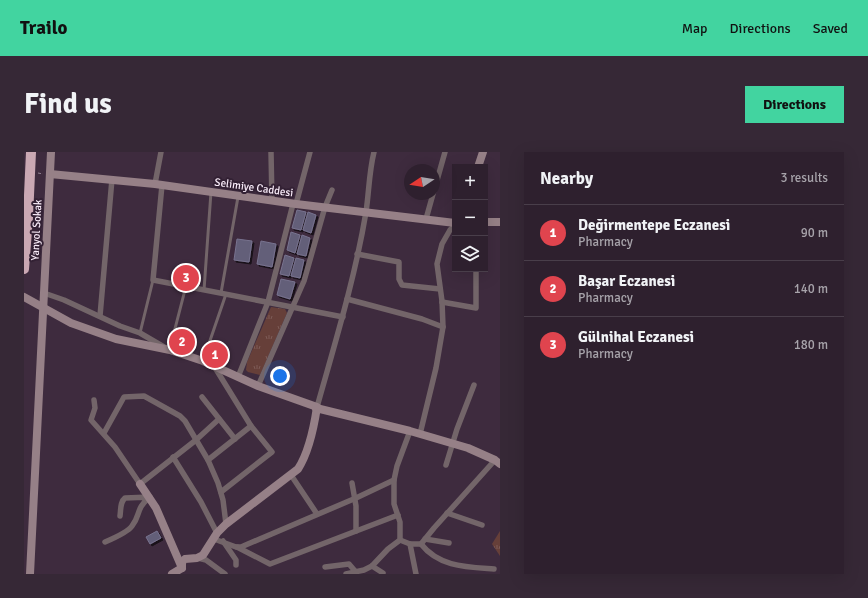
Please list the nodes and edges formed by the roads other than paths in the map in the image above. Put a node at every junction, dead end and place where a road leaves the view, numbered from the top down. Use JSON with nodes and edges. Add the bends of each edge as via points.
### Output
{"nodes":[{"id":1,"x":31,"y":152,"type":"edge"},
{"id":2,"x":51,"y":152,"type":"edge"},
{"id":3,"x":161,"y":152,"type":"edge"},
{"id":4,"x":271,"y":152,"type":"edge"},
{"id":5,"x":310,"y":152,"type":"edge"},
{"id":6,"x":374,"y":152,"type":"edge"},
{"id":7,"x":445,"y":152,"type":"edge"},
{"id":8,"x":483,"y":152,"type":"edge"},
{"id":9,"x":479,"y":164,"type":"edge"},
{"id":10,"x":440,"y":170,"type":"edge"},
{"id":11,"x":50,"y":174,"type":"junction"},
{"id":12,"x":112,"y":179,"type":"junction"},
{"id":13,"x":158,"y":184,"type":"junction"},
{"id":14,"x":332,"y":190,"type":"dead end"},
{"id":15,"x":211,"y":192,"type":"junction"},
{"id":16,"x":238,"y":196,"type":"junction"},
{"id":17,"x":431,"y":200,"type":"edge"},
{"id":18,"x":272,"y":201,"type":"junction"},
{"id":19,"x":295,"y":204,"type":"junction"},
{"id":20,"x":325,"y":207,"type":"junction"},
{"id":21,"x":366,"y":212,"type":"junction"},
{"id":22,"x":426,"y":219,"type":"junction"},
{"id":23,"x":452,"y":222,"type":"edge"},
{"id":24,"x":488,"y":222,"type":"edge"},
{"id":25,"x":500,"y":222,"type":"edge"},
{"id":26,"x":452,"y":228,"type":"edge"},
{"id":27,"x":357,"y":254,"type":"junction"},
{"id":28,"x":24,"y":269,"type":"edge"},
{"id":29,"x":476,"y":272,"type":"edge"},
{"id":30,"x":153,"y":280,"type":"junction"},
{"id":31,"x":186,"y":286,"type":"junction"},
{"id":32,"x":440,"y":289,"type":"junction"},
{"id":33,"x":204,"y":290,"type":"junction"},
{"id":34,"x":44,"y":293,"type":"junction"},
{"id":35,"x":224,"y":294,"type":"junction"},
{"id":36,"x":24,"y":297,"type":"edge"},
{"id":37,"x":347,"y":299,"type":"junction"},
{"id":38,"x":268,"y":302,"type":"junction"},
{"id":39,"x":442,"y":302,"type":"junction"},
{"id":40,"x":293,"y":307,"type":"junction"},
{"id":41,"x":100,"y":316,"type":"junction"},
{"id":42,"x":342,"y":317,"type":"junction"},
{"id":43,"x":443,"y":327,"type":"junction"},
{"id":44,"x":140,"y":333,"type":"junction"},
{"id":45,"x":170,"y":350,"type":"junction"},
{"id":46,"x":203,"y":361,"type":"junction"},
{"id":47,"x":213,"y":365,"type":"junction"},
{"id":48,"x":238,"y":377,"type":"junction"},
{"id":49,"x":474,"y":385,"type":"dead end"},
{"id":50,"x":258,"y":386,"type":"junction"},
{"id":51,"x":202,"y":397,"type":"dead end"},
{"id":52,"x":94,"y":400,"type":"dead end"},
{"id":53,"x":316,"y":407,"type":"junction"},
{"id":54,"x":219,"y":419,"type":"junction"},
{"id":55,"x":251,"y":426,"type":"junction"},
{"id":56,"x":410,"y":431,"type":"junction"},
{"id":57,"x":104,"y":433,"type":"junction"},
{"id":58,"x":420,"y":434,"type":"junction"},
{"id":59,"x":235,"y":439,"type":"junction"},
{"id":60,"x":196,"y":440,"type":"junction"},
{"id":61,"x":452,"y":443,"type":"junction"},
{"id":62,"x":173,"y":458,"type":"junction"},
{"id":63,"x":208,"y":460,"type":"junction"},
{"id":64,"x":498,"y":462,"type":"edge"},
{"id":65,"x":446,"y":465,"type":"dead end"},
{"id":66,"x":291,"y":475,"type":"junction"},
{"id":67,"x":394,"y":480,"type":"junction"},
{"id":68,"x":140,"y":484,"type":"junction"},
{"id":69,"x":352,"y":484,"type":"dead end"},
{"id":70,"x":221,"y":492,"type":"junction"},
{"id":71,"x":150,"y":497,"type":"junction"},
{"id":72,"x":356,"y":498,"type":"junction"},
{"id":73,"x":447,"y":513,"type":"junction"},
{"id":74,"x":317,"y":514,"type":"junction"},
{"id":75,"x":398,"y":515,"type":"junction"},
{"id":76,"x":120,"y":516,"type":"dead end"},
{"id":77,"x":226,"y":524,"type":"junction"},
{"id":78,"x":482,"y":525,"type":"dead end"},
{"id":79,"x":356,"y":531,"type":"junction"},
{"id":80,"x":216,"y":536,"type":"junction"},
{"id":81,"x":400,"y":540,"type":"junction"},
{"id":82,"x":223,"y":541,"type":"junction"},
{"id":83,"x":105,"y":542,"type":"dead end"},
{"id":84,"x":423,"y":542,"type":"junction"},
{"id":85,"x":449,"y":543,"type":"dead end"},
{"id":86,"x":410,"y":544,"type":"junction"},
{"id":87,"x":236,"y":547,"type":"junction"},
{"id":88,"x":197,"y":558,"type":"junction"},
{"id":89,"x":236,"y":565,"type":"dead end"},
{"id":90,"x":372,"y":566,"type":"junction"},
{"id":91,"x":325,"y":568,"type":"dead end"},
{"id":92,"x":476,"y":568,"type":"junction"},
{"id":93,"x":494,"y":569,"type":"dead end"},
{"id":94,"x":183,"y":571,"type":"edge"},
{"id":95,"x":355,"y":571,"type":"junction"},
{"id":96,"x":364,"y":572,"type":"edge"},
{"id":97,"x":383,"y":573,"type":"edge"},
{"id":98,"x":30,"y":574,"type":"edge"},
{"id":99,"x":172,"y":574,"type":"edge"},
{"id":100,"x":224,"y":574,"type":"edge"},
{"id":101,"x":346,"y":574,"type":"edge"},
{"id":102,"x":416,"y":574,"type":"edge"},
{"id":103,"x":484,"y":574,"type":"edge"}],
"edges":[{"from":1,"to":28,"type":"highway"},
{"from":2,"to":11,"type":"street","name":"Yanyol Sokak"},
{"from":3,"to":13,"type":"street"},
{"from":4,"to":18,"type":"street"},
{"from":5,"to":19,"type":"street"},
{"from":6,"to":21,"type":"street"},
{"from":7,"to":10,"type":"street"},
{"from":8,"to":9,"type":"street"},
{"from":11,"to":12,"type":"street","name":"Selimiye Caddesi"},
{"from":11,"to":34,"type":"street","name":"Yanyol Sokak"},
{"from":12,"to":13,"type":"street","name":"Selimiye Caddesi"},
{"from":12,"to":41,"type":"street"},
{"from":13,"to":15,"type":"street","name":"Selimiye Caddesi"},
{"from":13,"to":30,"type":"street"},
{"from":14,"to":20,"type":"street"},
{"from":15,"to":16,"type":"street","name":"Selimiye Caddesi"},
{"from":15,"to":33,"type":"lane"},
{"from":16,"to":18,"type":"street","name":"Selimiye Caddesi"},
{"from":16,"to":35,"type":"lane"},
{"from":17,"to":22,"type":"street"},
{"from":18,"to":19,"type":"street","name":"Selimiye Caddesi"},
{"from":19,"to":20,"type":"street","name":"Selimiye Caddesi"},
{"from":19,"to":38,"type":"street"},
{"from":20,"to":21,"type":"street","name":"Selimiye Caddesi"},
{"from":20,"to":40,"type":"street","via":[[304,281]]},
{"from":21,"to":22,"type":"street","name":"Selimiye Caddesi"},
{"from":21,"to":27,"type":"street"},
{"from":22,"to":23,"type":"street","name":"Selimiye Caddesi"},
{"from":24,"to":25,"type":"street"},
{"from":26,"to":32,"type":"street","via":[[442,244],[437,264]]},
{"from":27,"to":32,"type":"street","via":[[399,262],[399,279],[402,285]]},
{"from":27,"to":37,"type":"street"},
{"from":29,"to":39,"type":"street","via":[[476,308]]},
{"from":30,"to":31,"type":"street"},
{"from":30,"to":44,"type":"lane"},
{"from":31,"to":33,"type":"street"},
{"from":31,"to":45,"type":"lane"},
{"from":32,"to":39,"type":"street"},
{"from":33,"to":35,"type":"street"},
{"from":34,"to":41,"type":"street"},
{"from":34,"to":98,"type":"street","name":"Yanyol Sokak"},
{"from":35,"to":38,"type":"street"},
{"from":35,"to":46,"type":"lane"},
{"from":36,"to":45,"type":"street","via":[[71,323],[116,339]]},
{"from":37,"to":42,"type":"street"},
{"from":37,"to":43,"type":"street"},
{"from":38,"to":40,"type":"street"},
{"from":38,"to":48,"type":"street"},
{"from":39,"to":43,"type":"street"},
{"from":40,"to":42,"type":"street"},
{"from":40,"to":50,"type":"street"},
{"from":41,"to":44,"type":"street"},
{"from":42,"to":53,"type":"street"},
{"from":43,"to":58,"type":"street"},
{"from":44,"to":45,"type":"street"},
{"from":45,"to":46,"type":"street"},
{"from":46,"to":47,"type":"street"},
{"from":47,"to":48,"type":"street"},
{"from":47,"to":55,"type":"street"},
{"from":48,"to":50,"type":"street"},
{"from":49,"to":61,"type":"street"},
{"from":50,"to":53,"type":"street"},
{"from":51,"to":54,"type":"street"},
{"from":52,"to":57,"type":"street","via":[[95,408],[91,420]]},
{"from":53,"to":56,"type":"street"},
{"from":53,"to":66,"type":"street","via":[[303,462]]},
{"from":54,"to":59,"type":"street"},
{"from":54,"to":60,"type":"street"},
{"from":55,"to":59,"type":"street"},
{"from":55,"to":70,"type":"street","via":[[272,452]]},
{"from":56,"to":58,"type":"street"},
{"from":56,"to":67,"type":"street","via":[[396,466]]},
{"from":57,"to":60,"type":"street","via":[[124,397],[144,396],[180,416]]},
{"from":57,"to":68,"type":"street"},
{"from":58,"to":61,"type":"street"},
{"from":59,"to":63,"type":"street"},
{"from":60,"to":62,"type":"street"},
{"from":60,"to":63,"type":"street"},
{"from":61,"to":64,"type":"street"},
{"from":61,"to":65,"type":"street"},
{"from":62,"to":68,"type":"street"},
{"from":62,"to":80,"type":"street","via":[[201,502]]},
{"from":63,"to":70,"type":"street"},
{"from":64,"to":73,"type":"street"},
{"from":66,"to":74,"type":"street"},
{"from":66,"to":77,"type":"street"},
{"from":67,"to":72,"type":"street"},
{"from":67,"to":75,"type":"street","via":[[394,504]]},
{"from":68,"to":71,"type":"street"},
{"from":69,"to":72,"type":"street"},
{"from":70,"to":77,"type":"street"},
{"from":71,"to":76,"type":"street","via":[[125,498],[121,504]]},
{"from":71,"to":83,"type":"street","via":[[143,502],[132,527]]},
{"from":71,"to":94,"type":"street"},
{"from":72,"to":74,"type":"street"},
{"from":72,"to":79,"type":"street"},
{"from":73,"to":78,"type":"street"},
{"from":73,"to":84,"type":"street"},
{"from":74,"to":87,"type":"street"},
{"from":75,"to":79,"type":"street"},
{"from":75,"to":81,"type":"street"},
{"from":77,"to":80,"type":"street"},
{"from":79,"to":87,"type":"street","via":[[270,564]]},
{"from":80,"to":82,"type":"street"},
{"from":80,"to":88,"type":"street","via":[[203,555]]},
{"from":81,"to":86,"type":"street"},
{"from":81,"to":90,"type":"street"},
{"from":82,"to":87,"type":"street"},
{"from":82,"to":89,"type":"street","via":[[236,560]]},
{"from":84,"to":85,"type":"street"},
{"from":84,"to":86,"type":"street"},
{"from":84,"to":92,"type":"street","via":[[427,552],[438,559]]},
{"from":86,"to":102,"type":"street"},
{"from":88,"to":94,"type":"street","via":[[185,559],[182,562]]},
{"from":88,"to":100,"type":"street","via":[[206,560]]},
{"from":90,"to":96,"type":"street"},
{"from":90,"to":97,"type":"street"},
{"from":91,"to":95,"type":"street","via":[[349,564]]},
{"from":92,"to":93,"type":"street"},
{"from":92,"to":103,"type":"street"},
{"from":94,"to":99,"type":"street"},
{"from":95,"to":96,"type":"street"},
{"from":95,"to":101,"type":"street"}]}
